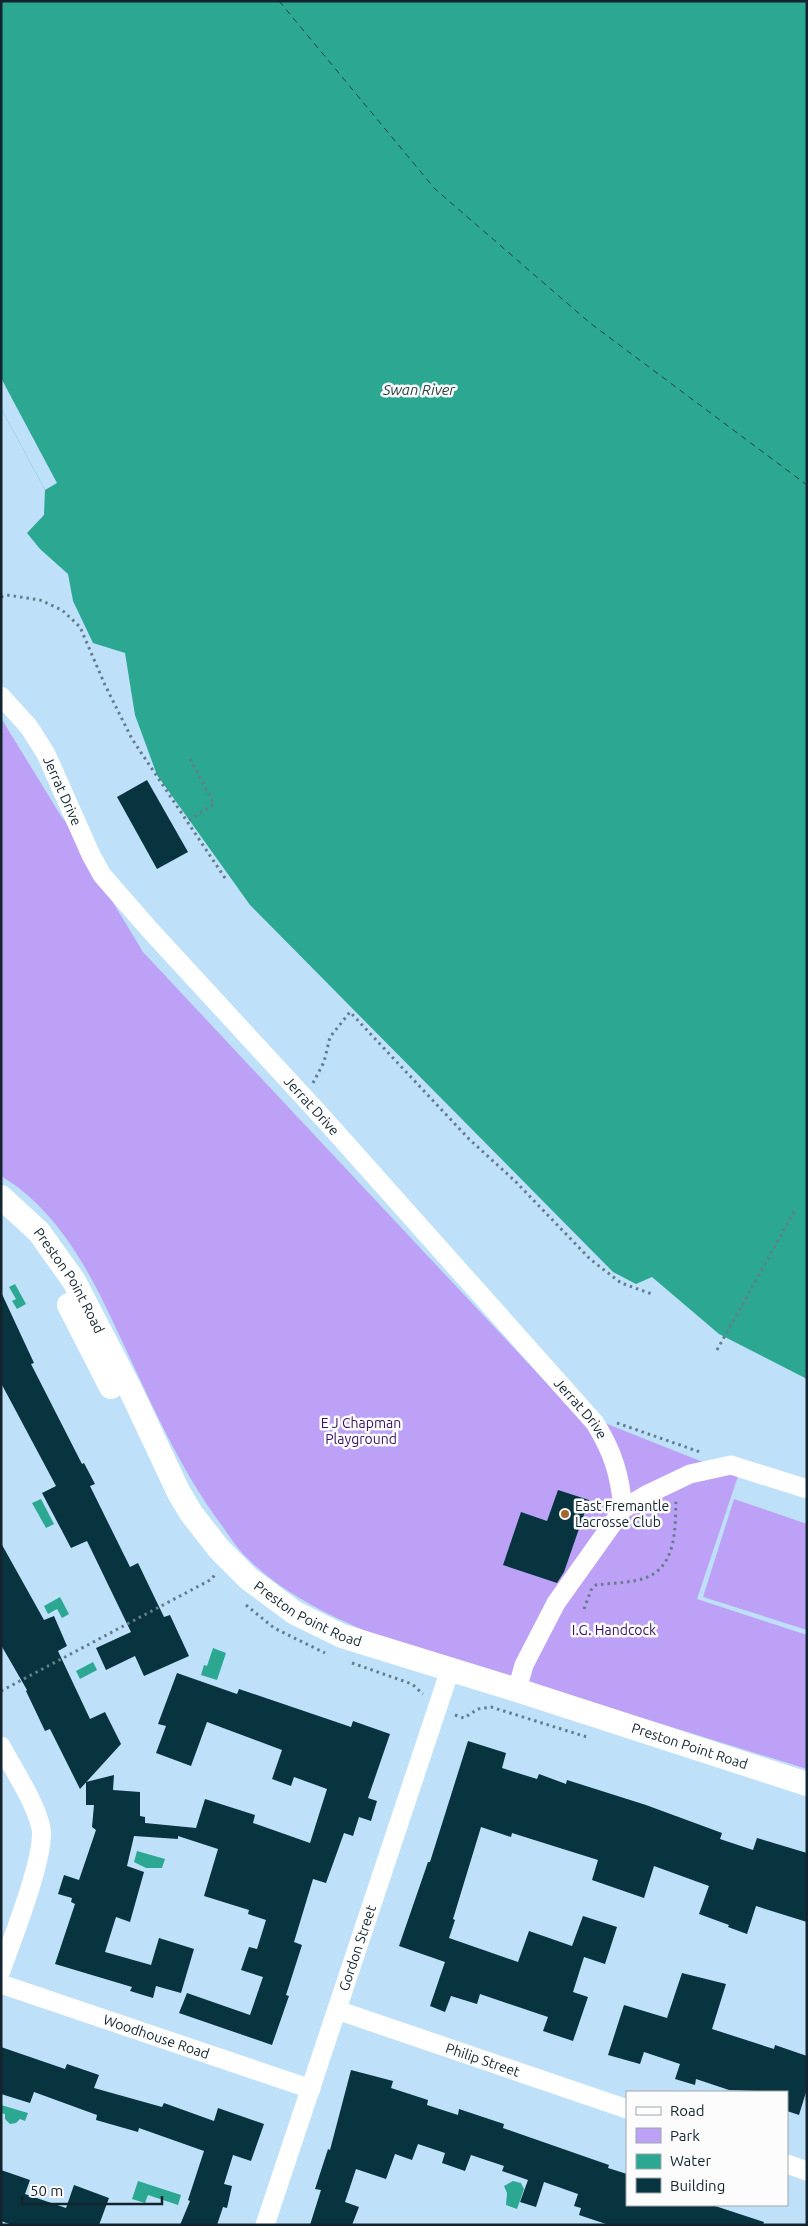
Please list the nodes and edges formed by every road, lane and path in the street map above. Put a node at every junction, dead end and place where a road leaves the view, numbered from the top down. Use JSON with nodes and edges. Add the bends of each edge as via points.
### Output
{"nodes":[{"id":1,"x":1,"y":597,"type":"edge"},
{"id":2,"x":1,"y":696,"type":"edge"},
{"id":3,"x":190,"y":759,"type":"dead end"},
{"id":4,"x":189,"y":820,"type":"dead end"},
{"id":5,"x":227,"y":880,"type":"dead end"},
{"id":6,"x":303,"y":1098,"type":"junction"},
{"id":7,"x":1,"y":1197,"type":"edge"},
{"id":8,"x":795,"y":1210,"type":"dead end"},
{"id":9,"x":1,"y":1218,"type":"edge"},
{"id":10,"x":652,"y":1294,"type":"dead end"},
{"id":11,"x":717,"y":1350,"type":"dead end"},
{"id":12,"x":611,"y":1420,"type":"dead end"},
{"id":13,"x":731,"y":1465,"type":"junction"},
{"id":14,"x":664,"y":1486,"type":"junction"},
{"id":15,"x":807,"y":1489,"type":"edge"},
{"id":16,"x":623,"y":1510,"type":"junction"},
{"id":17,"x":218,"y":1576,"type":"junction"},
{"id":18,"x":242,"y":1602,"type":"dead end"},
{"id":19,"x":584,"y":1609,"type":"dead end"},
{"id":20,"x":326,"y":1653,"type":"dead end"},
{"id":21,"x":344,"y":1660,"type":"dead end"},
{"id":22,"x":448,"y":1677,"type":"junction"},
{"id":23,"x":517,"y":1690,"type":"junction"},
{"id":24,"x":1,"y":1691,"type":"edge"},
{"id":25,"x":425,"y":1697,"type":"dead end"},
{"id":26,"x":449,"y":1713,"type":"dead end"},
{"id":27,"x":593,"y":1739,"type":"dead end"},
{"id":28,"x":1,"y":1746,"type":"edge"},
{"id":29,"x":807,"y":1784,"type":"edge"},
{"id":30,"x":807,"y":1798,"type":"edge"},
{"id":31,"x":1,"y":1971,"type":"edge"},
{"id":32,"x":1,"y":1984,"type":"edge"},
{"id":33,"x":337,"y":2010,"type":"junction"},
{"id":34,"x":311,"y":2089,"type":"junction"},
{"id":35,"x":626,"y":2109,"type":"edge"},
{"id":36,"x":788,"y":2164,"type":"edge"},
{"id":37,"x":807,"y":2171,"type":"edge"},
{"id":38,"x":264,"y":2225,"type":"edge"}],
"edges":[{"from":1,"to":5,"type":"path","via":[[40,600],[62,610],[80,627],[132,739]]},
{"from":2,"to":6,"type":"street","name":"Jerrat Drive","via":[[29,727],[46,754],[102,875]]},
{"from":3,"to":4,"type":"path","via":[[214,804]]},
{"from":6,"to":10,"type":"path","via":[[318,1076],[330,1037],[350,1012],[469,1139],[515,1181],[590,1259],[622,1283]]},
{"from":6,"to":16,"type":"street","name":"Jerrat Drive","via":[[595,1423],[616,1464]]},
{"from":7,"to":22,"type":"main road","name":"Preston Point Road","via":[[39,1232],[74,1281],[132,1391],[179,1493],[219,1549],[249,1579],[295,1613],[342,1636]]},
{"from":8,"to":11,"type":"path"},
{"from":9,"to":17,"type":"main road","name":"Preston Point Road","via":[[23,1238],[62,1291],[166,1494]]},
{"from":12,"to":13,"type":"path"},
{"from":13,"to":14,"type":"street","via":[[697,1472]]},
{"from":13,"to":15,"type":"street"},
{"from":14,"to":16,"type":"street"},
{"from":14,"to":19,"type":"path","via":[[676,1498],[672,1550],[664,1564],[653,1575],[641,1579],[596,1585]]},
{"from":16,"to":23,"type":"street","via":[[556,1603],[524,1665]]},
{"from":17,"to":22,"type":"main road","name":"Preston Point Road","via":[[282,1622],[331,1647]]},
{"from":17,"to":24,"type":"path"},
{"from":18,"to":20,"type":"path","via":[[274,1628]]},
{"from":21,"to":25,"type":"path","via":[[412,1684]]},
{"from":22,"to":23,"type":"main road","name":"Preston Point Road"},
{"from":22,"to":30,"type":"main road","name":"Preston Point Road","via":[[512,1704]]},
{"from":22,"to":33,"type":"street","name":"Gordon Street"},
{"from":23,"to":29,"type":"main road","name":"Preston Point Road"},
{"from":26,"to":27,"type":"path","via":[[464,1718],[478,1709],[491,1707]]},
{"from":28,"to":31,"type":"street","via":[[36,1813],[41,1830],[38,1860]]},
{"from":32,"to":34,"type":"street","name":"Woodhouse Road"},
{"from":33,"to":34,"type":"street","name":"Gordon Street"},
{"from":33,"to":35,"type":"street","name":"Philip Street"},
{"from":34,"to":38,"type":"street","name":"Gordon Street"},
{"from":36,"to":37,"type":"street"}]}
